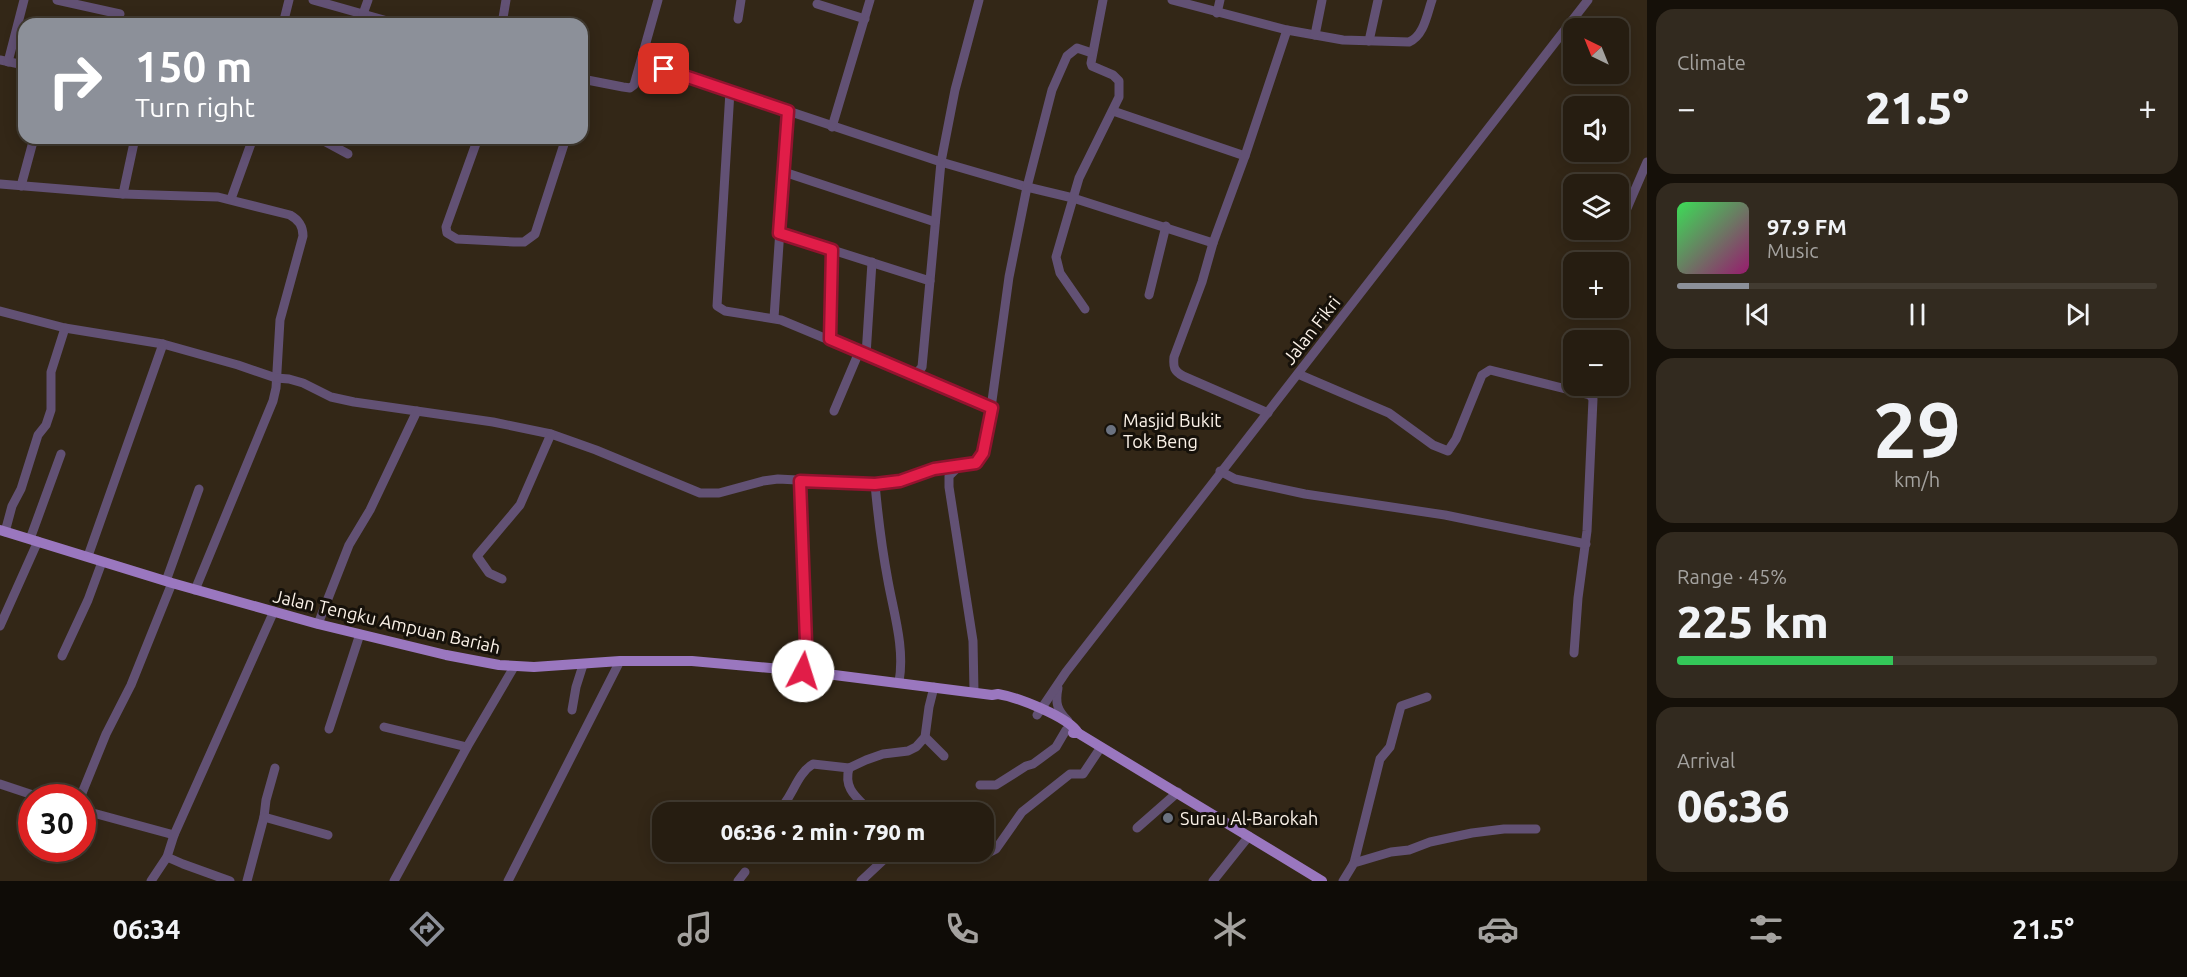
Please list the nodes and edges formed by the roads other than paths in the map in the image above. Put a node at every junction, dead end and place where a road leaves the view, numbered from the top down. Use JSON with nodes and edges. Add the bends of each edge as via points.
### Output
{"nodes":[{"id":1,"x":24,"y":0,"type":"edge"},
{"id":2,"x":57,"y":0,"type":"edge"},
{"id":3,"x":289,"y":0,"type":"edge"},
{"id":4,"x":313,"y":0,"type":"edge"},
{"id":5,"x":368,"y":0,"type":"edge"},
{"id":6,"x":506,"y":0,"type":"edge"},
{"id":7,"x":658,"y":0,"type":"edge"},
{"id":8,"x":741,"y":0,"type":"edge"},
{"id":9,"x":870,"y":0,"type":"edge"},
{"id":10,"x":979,"y":0,"type":"edge"},
{"id":11,"x":1103,"y":0,"type":"edge"},
{"id":12,"x":1172,"y":0,"type":"edge"},
{"id":13,"x":1220,"y":0,"type":"edge"},
{"id":14,"x":1322,"y":0,"type":"edge"},
{"id":15,"x":1378,"y":0,"type":"edge"},
{"id":16,"x":1432,"y":0,"type":"edge"},
{"id":17,"x":817,"y":4,"type":"dead end"},
{"id":18,"x":1585,"y":4,"type":"edge"},
{"id":19,"x":1217,"y":13,"type":"junction"},
{"id":20,"x":120,"y":14,"type":"dead end"},
{"id":21,"x":363,"y":14,"type":"junction"},
{"id":22,"x":18,"y":18,"type":"edge"},
{"id":23,"x":18,"y":18,"type":"edge"},
{"id":24,"x":284,"y":18,"type":"edge"},
{"id":25,"x":377,"y":18,"type":"edge"},
{"id":26,"x":503,"y":18,"type":"edge"},
{"id":27,"x":738,"y":19,"type":"dead end"},
{"id":28,"x":865,"y":19,"type":"junction"},
{"id":29,"x":1287,"y":30,"type":"junction"},
{"id":30,"x":1315,"y":35,"type":"junction"},
{"id":31,"x":1369,"y":41,"type":"junction"},
{"id":32,"x":1092,"y":53,"type":"junction"},
{"id":33,"x":4,"y":61,"type":"edge"},
{"id":34,"x":642,"y":62,"type":"junction"},
{"id":35,"x":588,"y":81,"type":"edge"},
{"id":36,"x":730,"y":91,"type":"junction"},
{"id":37,"x":788,"y":111,"type":"junction"},
{"id":38,"x":1113,"y":111,"type":"junction"},
{"id":39,"x":832,"y":126,"type":"junction"},
{"id":40,"x":32,"y":144,"type":"edge"},
{"id":41,"x":134,"y":144,"type":"edge"},
{"id":42,"x":251,"y":144,"type":"edge"},
{"id":43,"x":330,"y":144,"type":"edge"},
{"id":44,"x":476,"y":144,"type":"edge"},
{"id":45,"x":564,"y":144,"type":"edge"},
{"id":46,"x":348,"y":154,"type":"dead end"},
{"id":47,"x":1245,"y":156,"type":"junction"},
{"id":48,"x":941,"y":162,"type":"junction"},
{"id":49,"x":1647,"y":162,"type":"edge"},
{"id":50,"x":784,"y":172,"type":"junction"},
{"id":51,"x":0,"y":184,"type":"edge"},
{"id":52,"x":21,"y":186,"type":"junction"},
{"id":53,"x":1027,"y":187,"type":"junction"},
{"id":54,"x":123,"y":194,"type":"junction"},
{"id":55,"x":1073,"y":198,"type":"junction"},
{"id":56,"x":231,"y":199,"type":"junction"},
{"id":57,"x":1629,"y":204,"type":"edge"},
{"id":58,"x":936,"y":222,"type":"junction"},
{"id":59,"x":1166,"y":226,"type":"junction"},
{"id":60,"x":779,"y":233,"type":"junction"},
{"id":61,"x":1213,"y":243,"type":"junction"},
{"id":62,"x":832,"y":250,"type":"junction"},
{"id":63,"x":872,"y":262,"type":"junction"},
{"id":64,"x":930,"y":281,"type":"junction"},
{"id":65,"x":1149,"y":295,"type":"dead end"},
{"id":66,"x":1085,"y":309,"type":"dead end"},
{"id":67,"x":0,"y":311,"type":"edge"},
{"id":68,"x":774,"y":318,"type":"junction"},
{"id":69,"x":65,"y":328,"type":"junction"},
{"id":70,"x":830,"y":339,"type":"junction"},
{"id":71,"x":163,"y":344,"type":"junction"},
{"id":72,"x":862,"y":353,"type":"junction"},
{"id":73,"x":916,"y":374,"type":"junction"},
{"id":74,"x":1298,"y":374,"type":"junction"},
{"id":75,"x":276,"y":378,"type":"junction"},
{"id":76,"x":992,"y":408,"type":"junction"},
{"id":77,"x":417,"y":411,"type":"junction"},
{"id":78,"x":834,"y":411,"type":"dead end"},
{"id":79,"x":1268,"y":412,"type":"junction"},
{"id":80,"x":551,"y":434,"type":"junction"},
{"id":81,"x":62,"y":454,"type":"dead end"},
{"id":82,"x":961,"y":465,"type":"junction"},
{"id":83,"x":934,"y":469,"type":"junction"},
{"id":84,"x":1220,"y":471,"type":"junction"},
{"id":85,"x":800,"y":481,"type":"junction"},
{"id":86,"x":875,"y":484,"type":"junction"},
{"id":87,"x":949,"y":487,"type":"junction"},
{"id":88,"x":199,"y":489,"type":"dead end"},
{"id":89,"x":2,"y":531,"type":"edge"},
{"id":90,"x":34,"y":540,"type":"junction"},
{"id":91,"x":1586,"y":544,"type":"junction"},
{"id":92,"x":88,"y":556,"type":"junction"},
{"id":93,"x":102,"y":562,"type":"junction"},
{"id":94,"x":502,"y":579,"type":"dead end"},
{"id":95,"x":169,"y":582,"type":"junction"},
{"id":96,"x":195,"y":590,"type":"junction"},
{"id":97,"x":274,"y":611,"type":"junction"},
{"id":98,"x":318,"y":624,"type":"junction"},
{"id":99,"x":0,"y":626,"type":"edge"},
{"id":100,"x":360,"y":634,"type":"junction"},
{"id":101,"x":1574,"y":652,"type":"dead end"},
{"id":102,"x":62,"y":656,"type":"dead end"},
{"id":103,"x":620,"y":661,"type":"junction"},
{"id":104,"x":583,"y":665,"type":"junction"},
{"id":105,"x":514,"y":667,"type":"junction"},
{"id":106,"x":803,"y":671,"type":"junction"},
{"id":107,"x":1066,"y":672,"type":"junction"},
{"id":108,"x":898,"y":682,"type":"junction"},
{"id":109,"x":1058,"y":686,"type":"junction"},
{"id":110,"x":934,"y":687,"type":"junction"},
{"id":111,"x":974,"y":692,"type":"junction"},
{"id":112,"x":1427,"y":697,"type":"dead end"},
{"id":113,"x":572,"y":710,"type":"dead end"},
{"id":114,"x":1037,"y":710,"type":"junction"},
{"id":115,"x":384,"y":727,"type":"dead end"},
{"id":116,"x":329,"y":729,"type":"dead end"},
{"id":117,"x":1073,"y":730,"type":"junction"},
{"id":118,"x":925,"y":737,"type":"junction"},
{"id":119,"x":467,"y":747,"type":"junction"},
{"id":120,"x":1101,"y":747,"type":"junction"},
{"id":121,"x":944,"y":756,"type":"dead end"},
{"id":122,"x":275,"y":768,"type":"dead end"},
{"id":123,"x":849,"y":768,"type":"junction"},
{"id":124,"x":0,"y":784,"type":"edge"},
{"id":125,"x":86,"y":784,"type":"edge"},
{"id":126,"x":980,"y":785,"type":"dead end"},
{"id":127,"x":18,"y":790,"type":"edge"},
{"id":128,"x":1179,"y":792,"type":"junction"},
{"id":129,"x":787,"y":802,"type":"edge"},
{"id":130,"x":861,"y":802,"type":"edge"},
{"id":131,"x":96,"y":814,"type":"edge"},
{"id":132,"x":264,"y":817,"type":"junction"},
{"id":133,"x":1137,"y":828,"type":"dead end"},
{"id":134,"x":1536,"y":829,"type":"dead end"},
{"id":135,"x":174,"y":835,"type":"junction"},
{"id":136,"x":328,"y":835,"type":"dead end"},
{"id":137,"x":1249,"y":836,"type":"junction"},
{"id":138,"x":994,"y":850,"type":"edge"},
{"id":139,"x":167,"y":856,"type":"junction"},
{"id":140,"x":882,"y":862,"type":"edge"},
{"id":141,"x":1354,"y":863,"type":"junction"},
{"id":142,"x":746,"y":872,"type":"dead end"},
{"id":143,"x":397,"y":879,"type":"edge"},
{"id":144,"x":867,"y":880,"type":"edge"},
{"id":145,"x":151,"y":881,"type":"edge"},
{"id":146,"x":230,"y":881,"type":"edge"},
{"id":147,"x":247,"y":881,"type":"edge"},
{"id":148,"x":508,"y":881,"type":"edge"},
{"id":149,"x":738,"y":881,"type":"edge"},
{"id":150,"x":1213,"y":881,"type":"edge"},
{"id":151,"x":1322,"y":881,"type":"edge"},
{"id":152,"x":1342,"y":881,"type":"edge"}],
"edges":[{"from":1,"to":22,"type":"street"},
{"from":2,"to":20,"type":"street"},
{"from":3,"to":24,"type":"street"},
{"from":4,"to":21,"type":"street"},
{"from":5,"to":21,"type":"street"},
{"from":6,"to":26,"type":"street"},
{"from":7,"to":34,"type":"street"},
{"from":8,"to":27,"type":"street"},
{"from":9,"to":28,"type":"street"},
{"from":10,"to":48,"type":"street"},
{"from":11,"to":32,"type":"street"},
{"from":12,"to":19,"type":"street"},
{"from":13,"to":19,"type":"street"},
{"from":14,"to":30,"type":"street"},
{"from":15,"to":31,"type":"street"},
{"from":16,"to":31,"type":"street","via":[[1415,39]]},
{"from":17,"to":28,"type":"street"},
{"from":18,"to":74,"type":"street","name":"Jalan Fikri"},
{"from":19,"to":29,"type":"street"},
{"from":21,"to":25,"type":"street"},
{"from":23,"to":33,"type":"street"},
{"from":28,"to":39,"type":"street"},
{"from":29,"to":30,"type":"street"},
{"from":29,"to":47,"type":"street"},
{"from":30,"to":31,"type":"street"},
{"from":32,"to":38,"type":"street","via":[[1092,66],[1119,81],[1119,97]]},
{"from":32,"to":53,"type":"street","via":[[1077,48],[1067,56],[1052,90]]},
{"from":34,"to":35,"type":"street","via":[[630,88]]},
{"from":34,"to":36,"type":"street"},
{"from":36,"to":37,"type":"street"},
{"from":36,"to":68,"type":"street","via":[[717,306],[725,311]]},
{"from":37,"to":39,"type":"street"},
{"from":37,"to":50,"type":"street"},
{"from":38,"to":47,"type":"street"},
{"from":38,"to":55,"type":"street"},
{"from":39,"to":48,"type":"street"},
{"from":40,"to":52,"type":"street"},
{"from":41,"to":54,"type":"street"},
{"from":42,"to":56,"type":"street"},
{"from":43,"to":46,"type":"street"},
{"from":44,"to":45,"type":"street","via":[[447,233],[458,239],[524,242],[535,234]]},
{"from":47,"to":61,"type":"street"},
{"from":48,"to":53,"type":"street"},
{"from":48,"to":58,"type":"street"},
{"from":49,"to":57,"type":"street"},
{"from":50,"to":58,"type":"street"},
{"from":50,"to":60,"type":"street"},
{"from":51,"to":52,"type":"street"},
{"from":52,"to":54,"type":"street"},
{"from":53,"to":55,"type":"street"},
{"from":53,"to":76,"type":"street","via":[[1009,277]]},
{"from":54,"to":56,"type":"street"},
{"from":55,"to":59,"type":"street"},
{"from":55,"to":66,"type":"street","via":[[1057,265]]},
{"from":56,"to":75,"type":"street","via":[[290,215],[303,228],[280,321]]},
{"from":58,"to":64,"type":"street"},
{"from":59,"to":61,"type":"street"},
{"from":59,"to":65,"type":"street"},
{"from":60,"to":62,"type":"street"},
{"from":60,"to":68,"type":"street"},
{"from":61,"to":79,"type":"street","via":[[1173,367],[1176,373]]},
{"from":62,"to":63,"type":"street"},
{"from":62,"to":70,"type":"street"},
{"from":63,"to":64,"type":"street"},
{"from":63,"to":72,"type":"street"},
{"from":64,"to":73,"type":"street","via":[[922,367]]},
{"from":67,"to":69,"type":"street"},
{"from":68,"to":70,"type":"street"},
{"from":69,"to":71,"type":"street"},
{"from":69,"to":89,"type":"street","via":[[51,372],[51,410]]},
{"from":70,"to":72,"type":"street"},
{"from":71,"to":75,"type":"street"},
{"from":71,"to":92,"type":"street"},
{"from":72,"to":73,"type":"street"},
{"from":72,"to":78,"type":"street"},
{"from":73,"to":76,"type":"street"},
{"from":74,"to":79,"type":"street","name":"Jalan Fikri"},
{"from":74,"to":91,"type":"street","via":[[1389,413],[1433,445],[1448,451],[1482,375],[1490,370],[1590,395],[1593,399]]},
{"from":75,"to":77,"type":"street","via":[[303,382],[331,397]]},
{"from":75,"to":96,"type":"street","via":[[273,401]]},
{"from":76,"to":82,"type":"street","via":[[981,457],[976,463]]},
{"from":77,"to":80,"type":"street"},
{"from":77,"to":98,"type":"street","via":[[349,545]]},
{"from":79,"to":84,"type":"street","name":"Jalan Fikri"},
{"from":80,"to":85,"type":"street","via":[[700,493],[778,479]]},
{"from":80,"to":94,"type":"street","via":[[520,505],[477,556],[489,573]]},
{"from":81,"to":90,"type":"street"},
{"from":82,"to":83,"type":"street"},
{"from":82,"to":87,"type":"street","via":[[949,476]]},
{"from":83,"to":86,"type":"street","via":[[900,481]]},
{"from":83,"to":87,"type":"street"},
{"from":84,"to":91,"type":"street","via":[[1235,479],[1305,494],[1445,515]]},
{"from":84,"to":107,"type":"street","name":"Jalan Fikri"},
{"from":85,"to":86,"type":"street"},
{"from":85,"to":106,"type":"street","via":[[806,642]]},
{"from":86,"to":108,"type":"street","via":[[900,648],[902,667]]},
{"from":87,"to":111,"type":"street","via":[[973,641]]},
{"from":88,"to":95,"type":"street"},
{"from":89,"to":90,"type":"main road","name":"Jalan Tengku Ampuan Bariah"},
{"from":90,"to":92,"type":"main road","name":"Jalan Tengku Ampuan Bariah"},
{"from":90,"to":99,"type":"street"},
{"from":91,"to":101,"type":"street"},
{"from":92,"to":93,"type":"main road","name":"Jalan Tengku Ampuan Bariah"},
{"from":93,"to":95,"type":"main road","name":"Jalan Tengku Ampuan Bariah"},
{"from":93,"to":102,"type":"street"},
{"from":95,"to":96,"type":"main road","name":"Jalan Tengku Ampuan Bariah"},
{"from":95,"to":125,"type":"street","via":[[131,685]]},
{"from":96,"to":97,"type":"main road","name":"Jalan Tengku Ampuan Bariah"},
{"from":97,"to":98,"type":"main road","name":"Jalan Tengku Ampuan Bariah"},
{"from":97,"to":135,"type":"street"},
{"from":98,"to":100,"type":"main road","name":"Jalan Tengku Ampuan Bariah"},
{"from":100,"to":105,"type":"main road","name":"Jalan Tengku Ampuan Bariah","via":[[446,656]]},
{"from":100,"to":116,"type":"street"},
{"from":103,"to":104,"type":"main road","name":"Jalan Tengku Ampuan Bariah"},
{"from":103,"to":106,"type":"main road","name":"Jalan Tengku Ampuan Bariah","via":[[692,661]]},
{"from":103,"to":148,"type":"street"},
{"from":104,"to":105,"type":"main road","name":"Jalan Tengku Ampuan Bariah"},
{"from":104,"to":113,"type":"street"},
{"from":105,"to":119,"type":"street"},
{"from":106,"to":108,"type":"main road","name":"Jalan Tengku Ampuan Bariah"},
{"from":107,"to":109,"type":"street","name":"Jalan Fikri"},
{"from":107,"to":114,"type":"street","name":"Jalan Fikri"},
{"from":108,"to":110,"type":"main road","name":"Jalan Tengku Ampuan Bariah"},
{"from":109,"to":114,"type":"street","name":"Jalan Fikri"},
{"from":109,"to":117,"type":"street","via":[[1055,701]]},
{"from":110,"to":111,"type":"main road","name":"Jalan Tengku Ampuan Bariah"},
{"from":110,"to":118,"type":"street"},
{"from":111,"to":114,"type":"main road","name":"Jalan Tengku Ampuan Bariah","via":[[1004,695]]},
{"from":112,"to":141,"type":"street","via":[[1401,706],[1390,747],[1380,759]]},
{"from":114,"to":117,"type":"main road","name":"Jalan Tengku Ampuan Bariah"},
{"from":115,"to":119,"type":"street"},
{"from":117,"to":120,"type":"main road","name":"Jalan Tengku Ampuan Bariah"},
{"from":117,"to":126,"type":"street","via":[[1034,764],[996,785]]},
{"from":118,"to":121,"type":"street"},
{"from":118,"to":123,"type":"street","via":[[908,751],[883,754]]},
{"from":119,"to":143,"type":"street"},
{"from":120,"to":128,"type":"main road","name":"Jalan Tengku Ampuan Bariah"},
{"from":120,"to":138,"type":"street","via":[[1083,774],[1070,774],[1022,812]]},
{"from":122,"to":132,"type":"street"},
{"from":123,"to":129,"type":"street","via":[[813,764],[805,769]]},
{"from":123,"to":130,"type":"street","via":[[849,790]]},
{"from":124,"to":127,"type":"street"},
{"from":128,"to":133,"type":"street"},
{"from":128,"to":137,"type":"main road","name":"Jalan Tengku Ampuan Bariah"},
{"from":131,"to":135,"type":"street"},
{"from":132,"to":136,"type":"street"},
{"from":132,"to":147,"type":"street"},
{"from":134,"to":141,"type":"street","via":[[1472,833]]},
{"from":135,"to":139,"type":"street"},
{"from":137,"to":150,"type":"street"},
{"from":137,"to":151,"type":"main road","name":"Jalan Tengku Ampuan Bariah"},
{"from":139,"to":145,"type":"street"},
{"from":139,"to":146,"type":"street"},
{"from":140,"to":144,"type":"street"},
{"from":141,"to":152,"type":"street"},
{"from":142,"to":149,"type":"street"}]}
